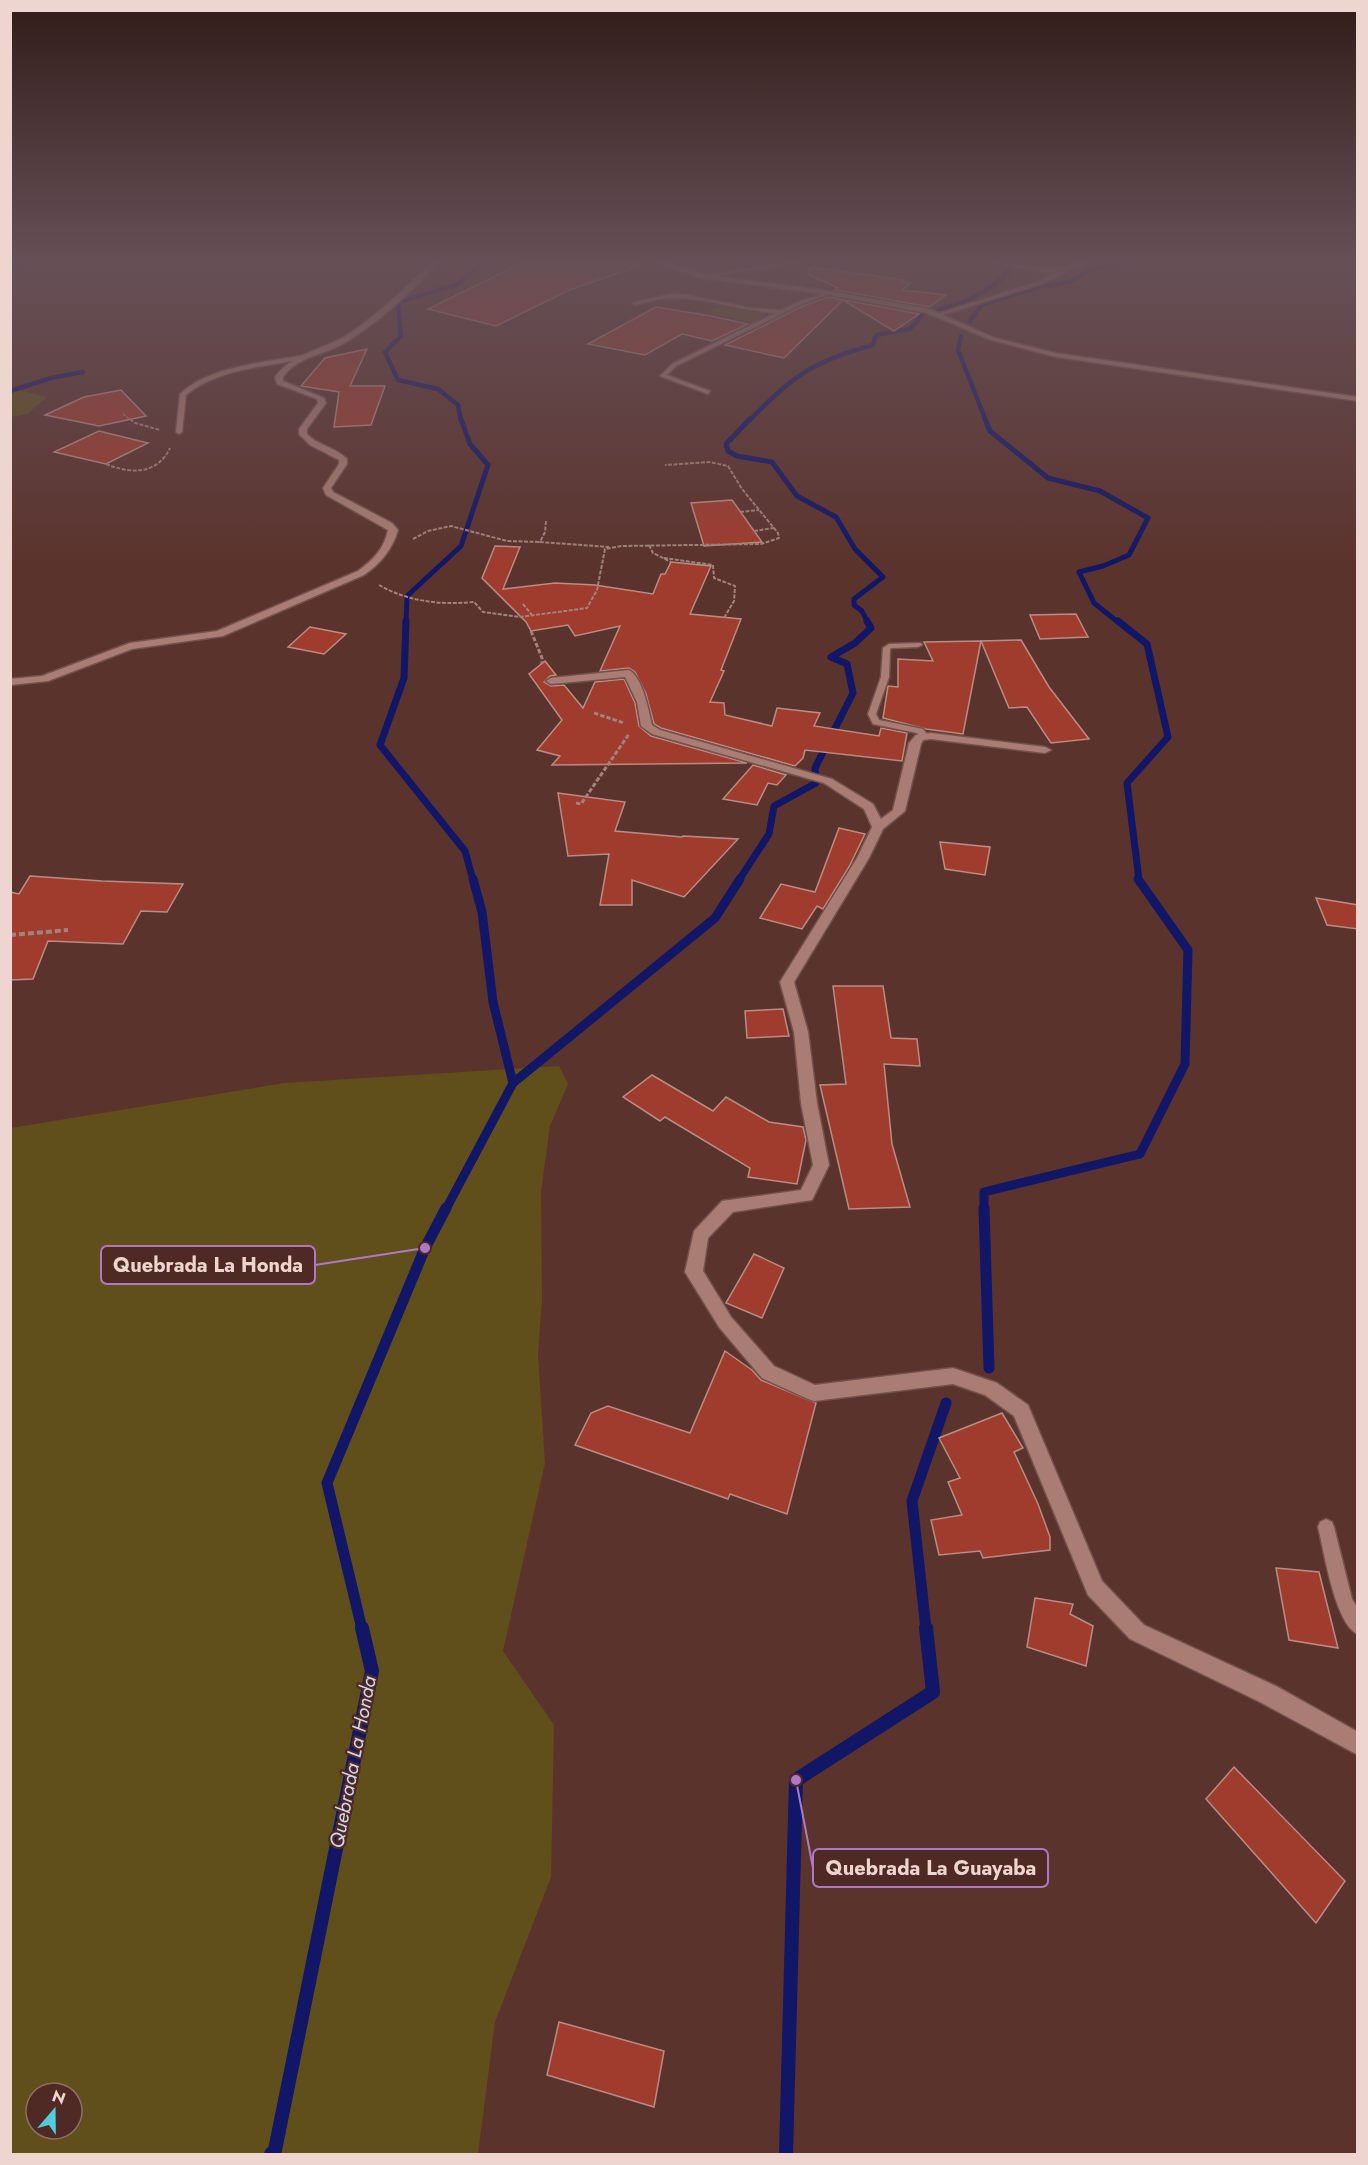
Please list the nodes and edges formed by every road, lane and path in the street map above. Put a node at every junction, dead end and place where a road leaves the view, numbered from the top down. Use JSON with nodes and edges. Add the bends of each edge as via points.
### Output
{"nodes":[{"id":1,"x":276,"y":363,"type":"edge"},
{"id":2,"x":296,"y":363,"type":"edge"},
{"id":3,"x":678,"y":363,"type":"edge"},
{"id":4,"x":1111,"y":363,"type":"edge"},
{"id":5,"x":708,"y":392,"type":"dead end"},
{"id":6,"x":1358,"y":399,"type":"edge"},
{"id":7,"x":123,"y":414,"type":"dead end"},
{"id":8,"x":179,"y":432,"type":"junction"},
{"id":9,"x":106,"y":464,"type":"dead end"},
{"id":10,"x":665,"y":465,"type":"dead end"},
{"id":11,"x":759,"y":510,"type":"junction"},
{"id":12,"x":740,"y":512,"type":"dead end"},
{"id":13,"x":546,"y":521,"type":"dead end"},
{"id":14,"x":774,"y":528,"type":"junction"},
{"id":15,"x":754,"y":531,"type":"dead end"},
{"id":16,"x":540,"y":542,"type":"junction"},
{"id":17,"x":649,"y":545,"type":"junction"},
{"id":18,"x":614,"y":547,"type":"junction"},
{"id":19,"x":383,"y":554,"type":"junction"},
{"id":20,"x":664,"y":558,"type":"junction"},
{"id":21,"x":671,"y":562,"type":"dead end"},
{"id":22,"x":361,"y":573,"type":"junction"},
{"id":23,"x":523,"y":604,"type":"dead end"},
{"id":24,"x":532,"y":615,"type":"junction"},
{"id":25,"x":724,"y":618,"type":"dead end"},
{"id":26,"x":531,"y":631,"type":"dead end"},
{"id":27,"x":918,"y":645,"type":"dead end"},
{"id":28,"x":551,"y":681,"type":"joint"},
{"id":29,"x":10,"y":682,"type":"edge"},
{"id":30,"x":631,"y":731,"type":"dead end"},
{"id":31,"x":924,"y":737,"type":"junction"},
{"id":32,"x":1045,"y":750,"type":"dead end"},
{"id":33,"x":576,"y":803,"type":"dead end"},
{"id":34,"x":878,"y":827,"type":"junction"},
{"id":35,"x":68,"y":930,"type":"dead end"},
{"id":36,"x":10,"y":935,"type":"edge"},
{"id":37,"x":1326,"y":1527,"type":"dead end"},
{"id":38,"x":1358,"y":1626,"type":"edge"},
{"id":39,"x":1358,"y":1744,"type":"edge"}],
"edges":[{"from":1,"to":8,"type":"lane","via":[[195,384],[183,394]]},
{"from":2,"to":19,"type":"street","via":[[282,372],[279,380],[320,398],[322,403],[303,434],[314,446],[343,459],[327,488],[329,493],[389,525],[393,530]]},
{"from":3,"to":5,"type":"lane","via":[[663,376]]},
{"from":4,"to":6,"type":"street"},
{"from":7,"to":8,"type":"path","via":[[148,429]]},
{"from":8,"to":9,"type":"path","via":[[162,462],[147,469],[114,468]]},
{"from":10,"to":11,"type":"path","via":[[710,462],[728,466]]},
{"from":11,"to":12,"type":"path"},
{"from":11,"to":14,"type":"path"},
{"from":13,"to":16,"type":"path"},
{"from":14,"to":15,"type":"path"},
{"from":14,"to":17,"type":"path","via":[[779,538],[762,544]]},
{"from":16,"to":18,"type":"path"},
{"from":16,"to":19,"type":"path","via":[[508,541],[471,528],[447,526],[427,531]]},
{"from":17,"to":18,"type":"path"},
{"from":17,"to":20,"type":"path","via":[[653,553]]},
{"from":18,"to":24,"type":"path","via":[[605,549],[597,590],[587,608]]},
{"from":19,"to":22,"type":"street"},
{"from":20,"to":21,"type":"path"},
{"from":20,"to":25,"type":"path","via":[[713,565],[714,578],[735,586],[734,601]]},
{"from":22,"to":24,"type":"path","via":[[388,591],[417,601],[444,605],[474,602],[483,612]]},
{"from":22,"to":29,"type":"street","via":[[219,634],[130,646],[44,680]]},
{"from":23,"to":24,"type":"path"},
{"from":26,"to":28,"type":"path","via":[[543,658],[542,668]]},
{"from":27,"to":31,"type":"lane","via":[[889,646],[886,650],[885,677],[872,714],[876,722],[920,731]]},
{"from":28,"to":34,"type":"street","via":[[629,673],[647,726],[656,732],[828,781],[868,807]]},
{"from":30,"to":33,"type":"path","via":[[580,804]]},
{"from":31,"to":32,"type":"street"},
{"from":31,"to":34,"type":"street","via":[[915,743],[899,811]]},
{"from":34,"to":39,"type":"street","via":[[787,982],[801,1032],[821,1165],[806,1196],[728,1206],[700,1236],[694,1272],[725,1322],[768,1372],[814,1393],[952,1376],[991,1389],[1021,1411],[1095,1588],[1137,1632],[1268,1694]]},
{"from":35,"to":36,"type":"path"},
{"from":37,"to":38,"type":"lane","via":[[1344,1602]]}]}
